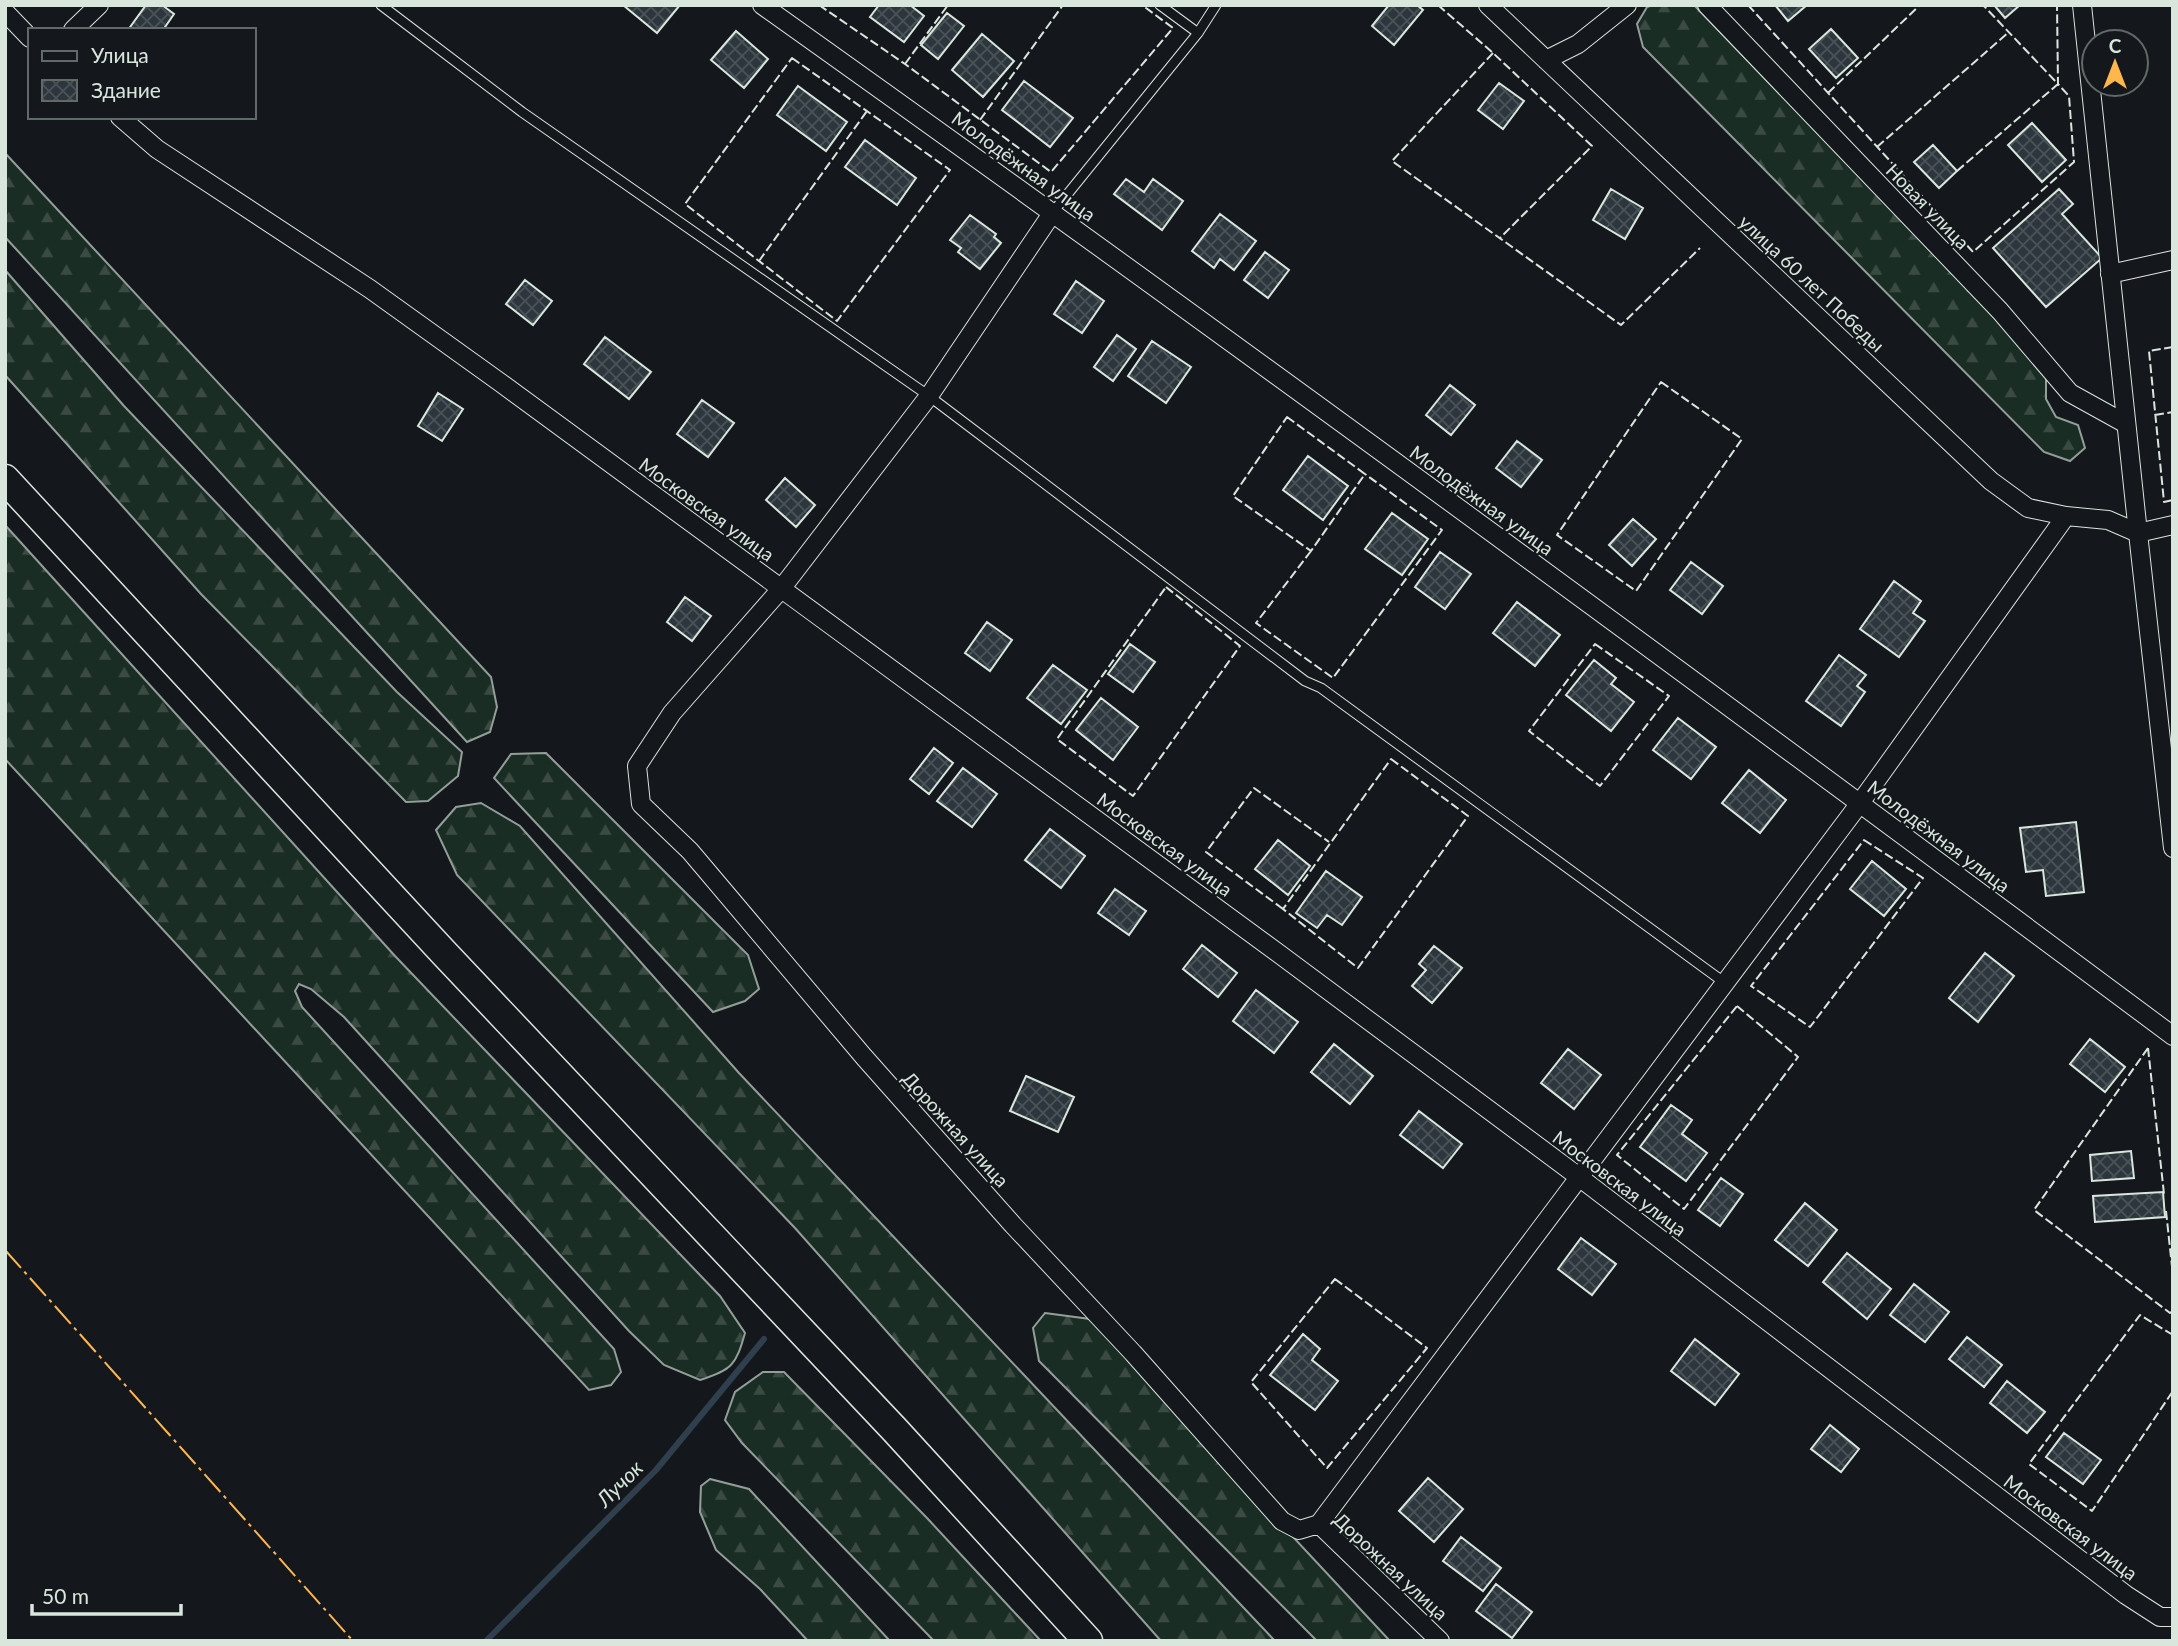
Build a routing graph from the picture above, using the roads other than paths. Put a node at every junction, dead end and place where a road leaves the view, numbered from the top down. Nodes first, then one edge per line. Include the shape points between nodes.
1 (99, 5) edge
2 (381, 5) edge
3 (762, 5) edge
4 (1160, 5) edge
5 (1216, 5) edge
6 (1488, 5) edge
7 (1627, 5) edge
8 (1707, 5) edge
9 (2082, 5) edge
10 (5, 12) edge
11 (75, 28) edge
12 (1198, 33) junction
13 (28, 36) edge
14 (1546, 60) junction
15 (122, 119) edge
16 (1053, 212) junction
17 (2173, 260) edge
18 (2110, 274) junction
19 (929, 396) junction
20 (2126, 424) junction
21 (5, 478) edge
22 (2066, 516) junction
23 (2173, 525) edge
24 (2138, 533) junction
25 (781, 590) junction
26 (1860, 803) junction
27 (2173, 849) edge
28 (1725, 983) junction
29 (2173, 1036) edge
30 (1579, 1177) junction
31 (1319, 1524) junction
32 (2173, 1617) edge
33 (1088, 1641) edge
34 (1440, 1641) edge

1 - 11 street
2 - 19 lane via 522,112
3 - 16 street, Молодёжная улица
4 - 12 lane
5 - 12 lane
6 - 14 street, улица 60 лет Победы
7 - 14 street via 1578,44
8 - 20 street, Новая улица via 2000,311 2070,393
9 - 18 street
10 - 13 street
12 - 16 lane
14 - 22 street, улица 60 лет Победы via 1991,481 2028,508
15 - 25 street, Московская улица via 158,149 381,297
16 - 19 street, Дорожная улица
16 - 26 street, Молодёжная улица
17 - 18 street
18 - 20 street
19 - 25 street, Дорожная улица
19 - 28 lane via 1305,681 1321,688
20 - 24 street
21 - 33 main road
22 - 24 street, улица 60 лет Победы via 2108,520
22 - 26 street
23 - 24 street
24 - 27 street
25 - 30 street, Московская улица
25 - 31 street, Дорожная улица via 672,713 637,766 641,804 690,851 864,1057 1282,1521 1299,1530
26 - 28 street
26 - 29 street, Молодёжная улица
28 - 30 street
30 - 31 street
30 - 32 street, Московская улица via 2126,1595 2160,1618
31 - 34 street, Дорожная улица

